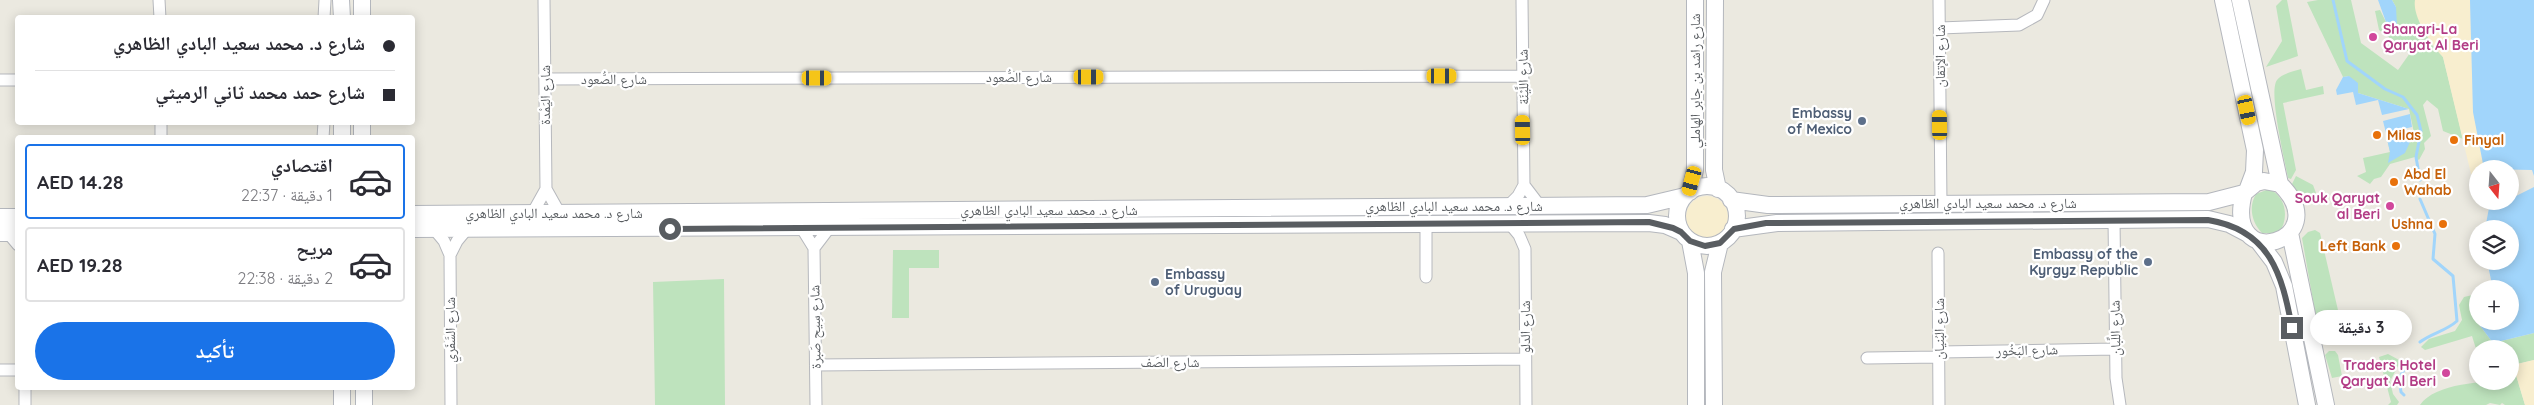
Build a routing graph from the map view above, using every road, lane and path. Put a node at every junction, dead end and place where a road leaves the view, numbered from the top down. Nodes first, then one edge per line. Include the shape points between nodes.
1 (160, 0) edge
2 (325, 0) edge
3 (341, 0) edge
4 (362, 0) edge
5 (544, 0) edge
6 (1522, 0) edge
7 (1695, 0) edge
8 (1714, 0) edge
9 (1939, 0) edge
10 (2044, 0) edge
11 (2223, 0) edge
12 (2240, 0) edge
13 (160, 15) edge
14 (324, 15) edge
15 (342, 15) edge
16 (362, 15) edge
17 (1940, 28) junction
18 (1523, 76) junction
19 (545, 79) junction
20 (0, 80) edge
21 (15, 80) edge
22 (2280, 184) junction
23 (1524, 185) junction
24 (546, 189) junction
25 (1718, 189) junction
26 (2246, 191) junction
27 (1687, 194) junction
28 (1731, 200) junction
29 (1941, 203) junction
30 (1508, 206) junction
31 (1540, 206) junction
32 (1399, 207) junction
33 (415, 210) edge
34 (532, 214) junction
35 (560, 214) junction
36 (415, 215) edge
37 (0, 217) edge
38 (15, 217) edge
39 (2114, 220) junction
40 (437, 221) junction
41 (599, 221) junction
42 (1510, 223) junction
43 (1538, 223) junction
44 (1399, 224) junction
45 (1426, 224) junction
46 (801, 227) junction
47 (830, 227) junction
48 (415, 228) edge
49 (467, 229) junction
50 (1734, 229) junction
51 (2290, 233) junction
52 (1686, 237) junction
53 (2253, 238) junction
54 (1720, 243) junction
55 (814, 248) junction
56 (1524, 249) junction
57 (1938, 253) dead end
58 (450, 255) junction
59 (1426, 277) dead end
60 (2115, 349) junction
61 (1939, 354) junction
62 (1867, 358) dead end
63 (1525, 359) junction
64 (816, 365) junction
65 (0, 370) edge
66 (15, 370) edge
67 (25, 390) edge
68 (342, 390) edge
69 (364, 390) edge
70 (25, 405) edge
71 (342, 405) edge
72 (364, 405) edge
73 (451, 405) edge
74 (816, 405) edge
75 (1526, 405) edge
76 (1696, 405) edge
77 (1714, 405) edge
78 (1939, 405) edge
79 (2120, 405) edge
80 (2307, 405) edge
81 (2326, 405) edge

1 - 13 street
2 - 14 street
3 - 15 street
4 - 16 street
5 - 19 street, شارع اليَمْدة
6 - 18 street, شارع اللَّيْنَة
7 - 27 street, شارع راشد بن جابر الهاملي via 1695,170
8 - 25 street, شارع راشد بن جابر الهاملي via 1714,170
9 - 17 street, شارع الإتقان
10 - 17 street via 2037,15 2020,25
11 - 26 street via 2255,150 2254,172
12 - 22 street
17 - 29 street, شارع الإتقان
18 - 19 street, شارع الصُّعود
18 - 23 street, شارع اللَّيْنَة
19 - 24 street, شارع اليَمْدة
20 - 21 street
22 - 26 street via 2264,181
22 - 51 street via 2292,196 2295,206 2294,226
23 - 30 street
23 - 31 street
24 - 34 street, شارع اليَمْدة
24 - 35 street, شارع اليَمْدة
25 - 27 street via 1709,187
25 - 28 street
26 - 29 street, شارع د. محمد سعيد البادي الظاهري via 2209,202
26 - 53 street via 2240,214
27 - 31 street, شارع د. محمد سعيد البادي الظاهري via 1647,205
27 - 52 street via 1677,211 1677,222
28 - 29 street, شارع د. محمد سعيد البادي الظاهري via 1768,205
28 - 50 street via 1736,214
30 - 31 street, شارع د. محمد سعيد البادي الظاهري
30 - 32 street, شارع د. محمد سعيد البادي الظاهري
32 - 41 street, شارع د. محمد سعيد البادي الظاهري
32 - 44 street
33 - 40 street
34 - 35 street, شارع د. محمد سعيد البادي الظاهري
34 - 40 street, شارع د. محمد سعيد البادي الظاهري
35 - 41 street, شارع د. محمد سعيد البادي الظاهري
36 - 40 street, شارع د. محمد سعيد البادي الظاهري
37 - 38 street
39 - 50 street, شارع د. محمد سعيد البادي الظاهري via 1777,223
39 - 53 street, شارع د. محمد سعيد البادي الظاهري via 2208,220 2229,224
39 - 60 street, شارع اللِّبان
40 - 48 street, شارع د. محمد سعيد البادي الظاهري
40 - 49 street, شارع د. محمد سعيد البادي الظاهري
40 - 58 street, شارع السَّفَري
41 - 46 street, شارع د. محمد سعيد البادي الظاهري
41 - 49 street, شارع د. محمد سعيد البادي الظاهري
42 - 43 street, شارع د. محمد سعيد البادي الظاهري
42 - 45 street, شارع د. محمد سعيد البادي الظاهري
42 - 56 street, شارع الدلو
43 - 52 street, شارع د. محمد سعيد البادي الظاهري via 1649,222 1665,225
43 - 56 street, شارع الدلو
44 - 45 street, شارع د. محمد سعيد البادي الظاهري
44 - 47 street, شارع د. محمد سعيد البادي الظاهري
45 - 59 street
46 - 47 street, شارع د. محمد سعيد البادي الظاهري
46 - 55 street
47 - 55 street
49 - 58 street
50 - 54 street
51 - 53 street via 2274,242
51 - 81 street
52 - 54 street via 1705,246
52 - 76 street via 1696,273
53 - 80 street via 2274,262 2284,286
54 - 77 street via 1714,272
55 - 64 street, شارع سِيح صَبرة
56 - 63 street, شارع الدلو
57 - 61 street, شارع البُنيان
58 - 73 street, شارع السَّفَري
60 - 61 street, شارع البَخُور
60 - 79 street, شارع اللِّبان
61 - 62 street, شارع البَخُور
61 - 78 street, شارع البُنيان
63 - 64 street, شارع الصَف
63 - 75 street, شارع الدلو
64 - 74 street, شارع سِيح صَبرة
65 - 66 street
67 - 70 street
68 - 71 street
69 - 72 street

